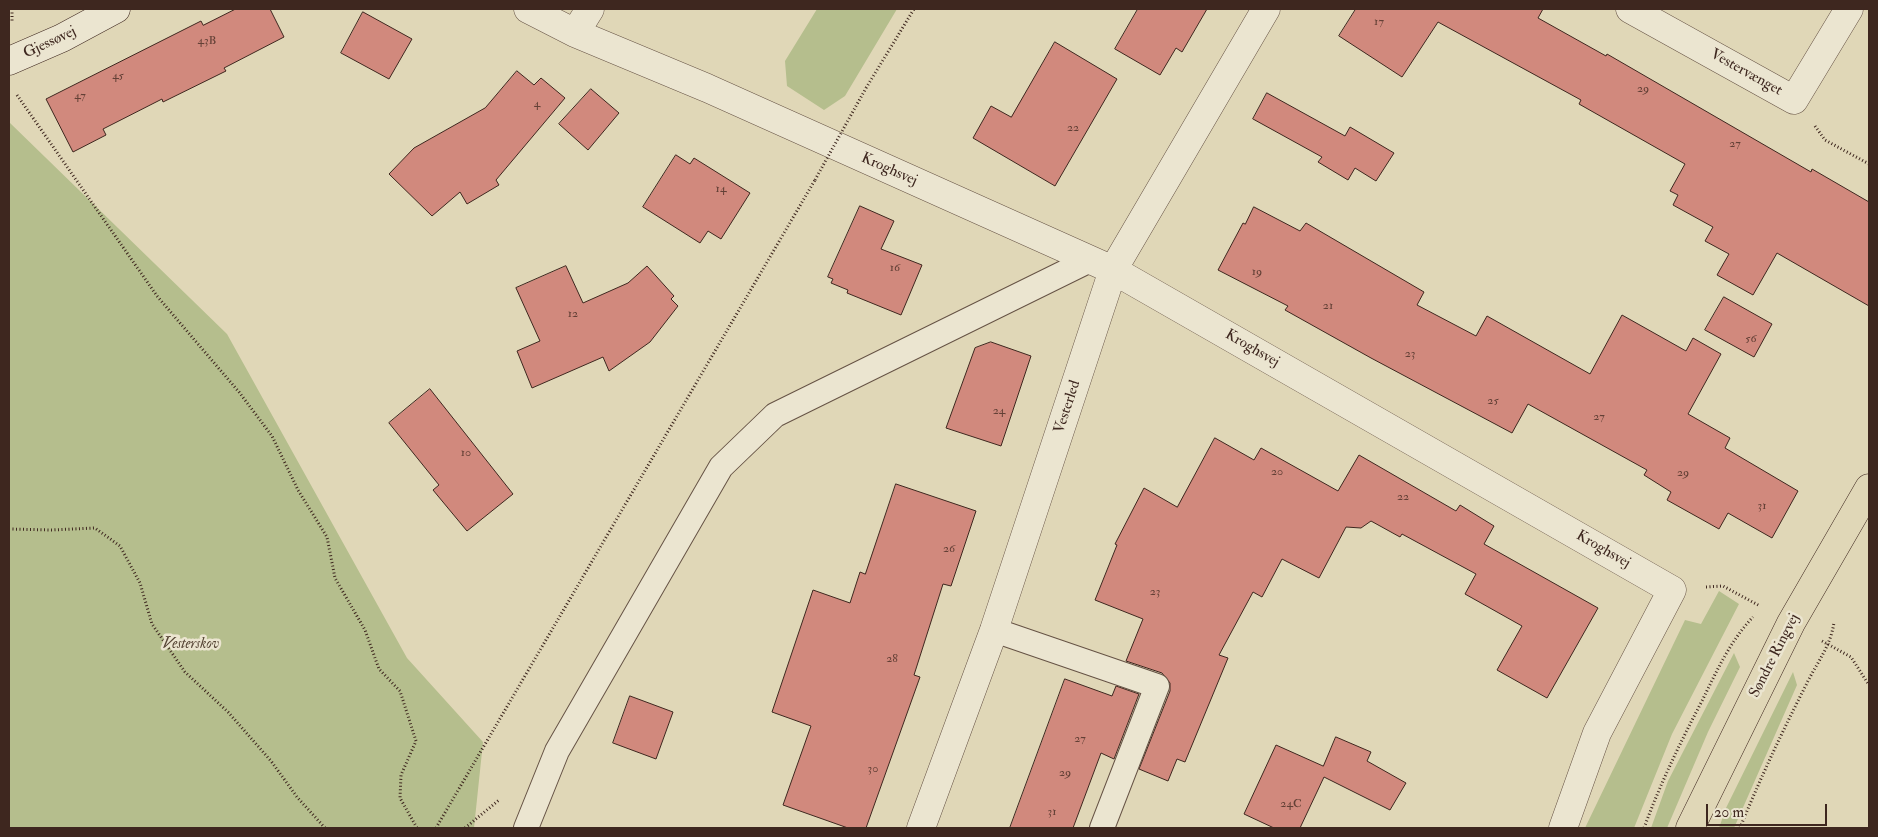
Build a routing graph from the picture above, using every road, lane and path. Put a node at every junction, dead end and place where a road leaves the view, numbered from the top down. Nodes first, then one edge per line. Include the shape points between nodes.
1 (12, 9) edge
2 (116, 9) edge
3 (528, 9) edge
4 (590, 9) edge
5 (914, 9) edge
6 (1266, 9) edge
7 (1630, 9) edge
8 (1849, 9) edge
9 (575, 33) junction
10 (11, 60) edge
11 (1794, 100) junction
12 (1869, 164) edge
13 (1088, 261) junction
14 (1113, 270) junction
15 (1869, 488) edge
16 (9, 528) edge
17 (1820, 573) junction
18 (994, 630) junction
19 (325, 828) edge
20 (417, 828) edge
21 (436, 828) edge
22 (526, 828) edge
23 (921, 828) edge
24 (1102, 828) edge
25 (1563, 828) edge
26 (1690, 828) edge
27 (1740, 828) edge

1 - 10 path
2 - 10 street, Gjessøvej
3 - 9 street, Kroghsvej
4 - 9 street
5 - 21 path, bridge
6 - 14 street, Vesterled
7 - 11 street, Vestervænget
8 - 11 street, Vestervænget
9 - 13 street, Kroghsvej via 707,88
10 - 20 path via 14,91 157,296 272,436 298,490 327,537 335,578 365,630 379,669 400,691 416,741 401,775 400,798
11 - 12 path via 1825,140
13 - 14 street, Kroghsvej
13 - 22 lane via 775,415 721,467 557,751
14 - 18 street, Vesterled
14 - 25 street, Kroghsvej via 1672,590 1598,733
15 - 17 main road, Søndre Ringvej
16 - 19 path via 95,528 120,546 140,583 152,624 185,672 228,712
17 - 26 main road, Søndre Ringvej via 1791,623
17 - 27 path via 1835,608 1829,644 1807,682
18 - 23 street, Vesterled
18 - 24 lane via 1157,686

